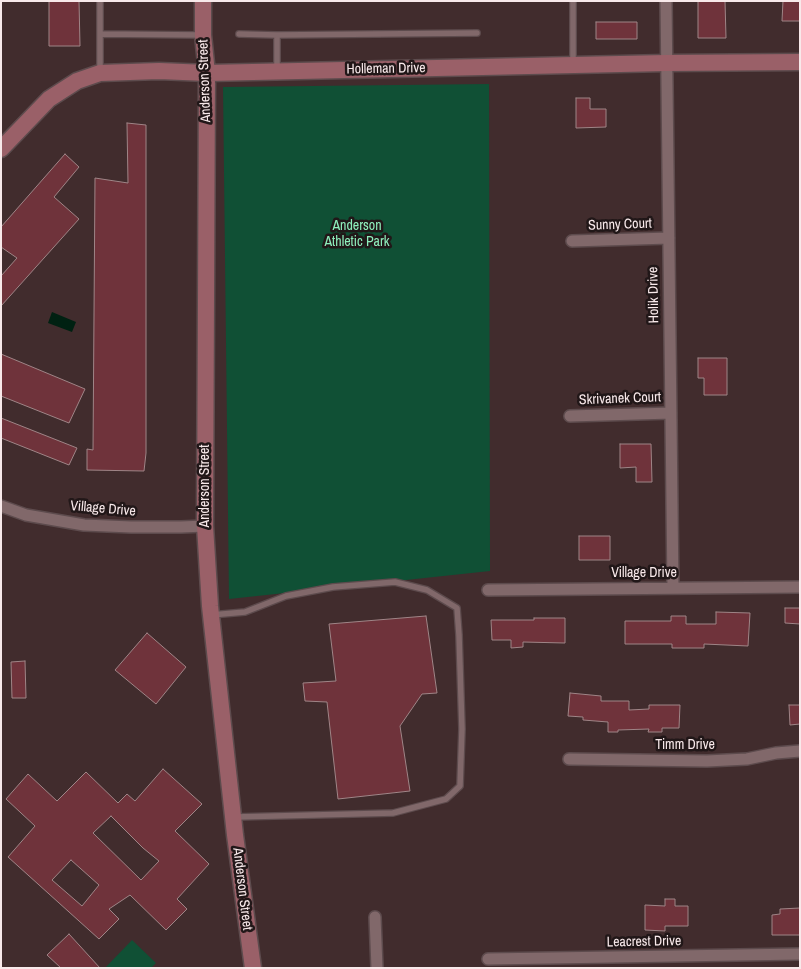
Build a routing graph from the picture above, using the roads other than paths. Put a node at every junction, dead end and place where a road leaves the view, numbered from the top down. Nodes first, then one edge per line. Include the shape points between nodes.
1 (100, 1) edge
2 (204, 1) edge
3 (573, 1) edge
4 (666, 1) edge
5 (478, 33) dead end
6 (100, 34) junction
7 (238, 34) dead end
8 (203, 35) junction
9 (277, 35) junction
10 (800, 62) edge
11 (666, 63) junction
12 (573, 65) junction
13 (278, 72) junction
14 (100, 73) junction
15 (207, 73) junction
16 (1, 149) edge
17 (669, 238) junction
18 (572, 241) dead end
19 (671, 412) junction
20 (570, 416) dead end
21 (1, 506) edge
22 (205, 526) junction
23 (800, 587) edge
24 (673, 588) junction
25 (488, 590) dead end
26 (211, 615) junction
27 (800, 751) edge
28 (569, 759) dead end
29 (233, 818) junction
30 (375, 917) dead end
31 (800, 954) edge
32 (488, 959) dead end
33 (253, 968) edge
34 (377, 968) edge

1 - 6 lane
2 - 8 street, Anderson Street
3 - 12 lane
4 - 11 street, Holik Drive
5 - 9 lane
6 - 8 lane
6 - 14 lane
7 - 9 lane
8 - 15 street, Anderson Street
9 - 13 lane
10 - 11 street, Holleman Drive
11 - 12 street, Holleman Drive
11 - 17 street, Holik Drive
12 - 13 street, Holleman Drive
13 - 15 street, Holleman Drive
14 - 15 street, Holleman Drive
14 - 16 street, Holleman Drive via 77,81 49,99
15 - 22 street, Anderson Street
17 - 18 street, Sunny Court
17 - 19 street, Holik Drive
19 - 20 street, Skrivanek Court
19 - 24 street, Holik Drive
21 - 22 street, Village Drive via 26,515 84,525
22 - 26 street, Anderson Street
23 - 24 street, Village Drive
24 - 25 street, Village Drive
26 - 29 street, Anderson Street
26 - 29 lane via 244,612 286,596 333,587 394,582 428,590 457,608 460,635 460,786 446,799 393,813
27 - 28 street, Timm Drive via 707,761
29 - 33 street, Anderson Street
30 - 34 street
31 - 32 street, Leacrest Drive

